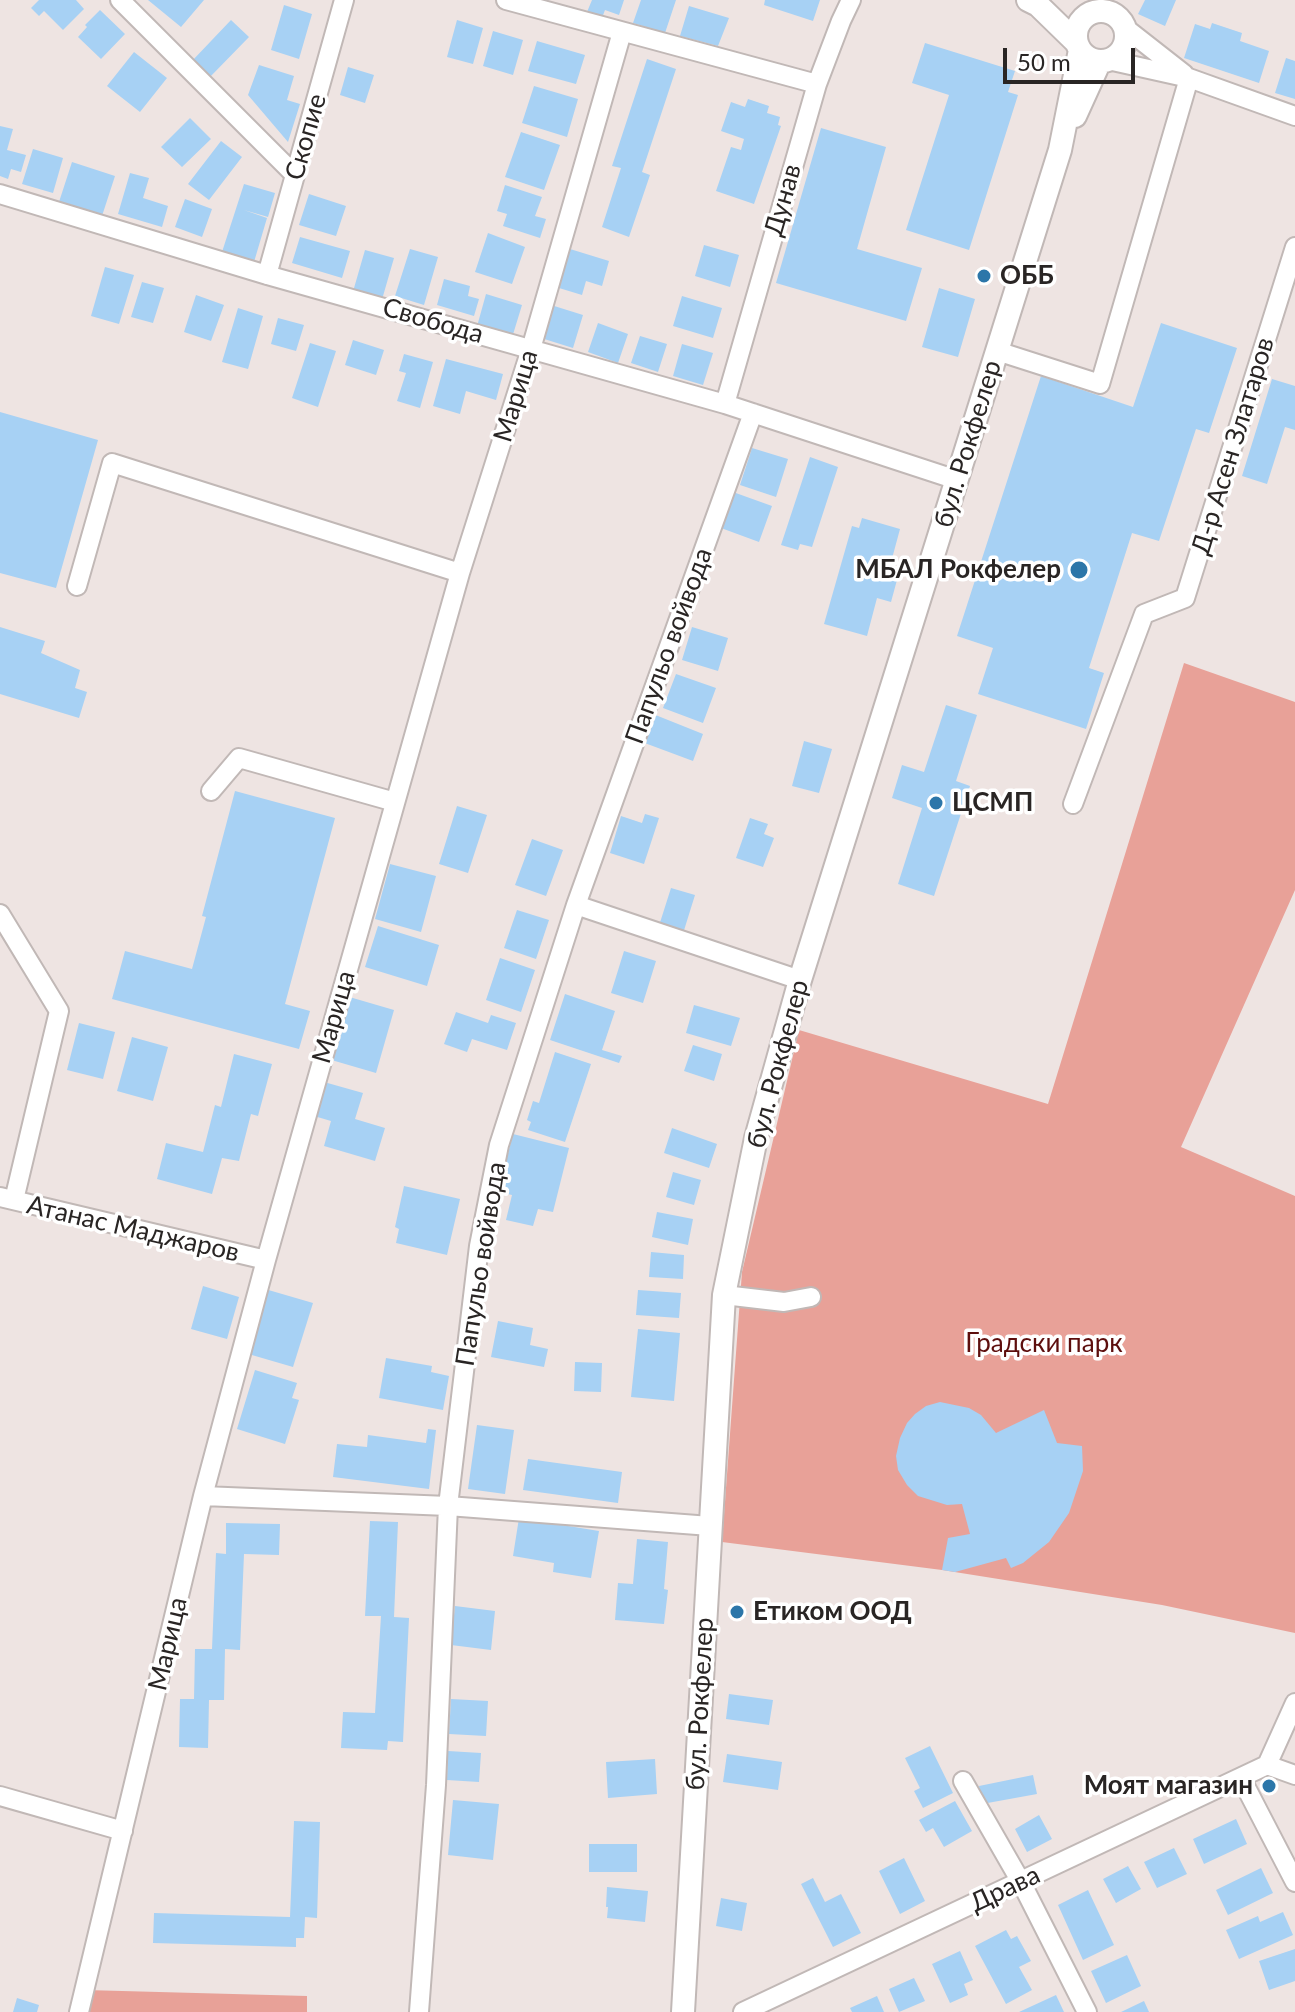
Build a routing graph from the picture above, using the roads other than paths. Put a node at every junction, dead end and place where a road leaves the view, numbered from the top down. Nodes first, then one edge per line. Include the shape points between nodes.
1 (120, 0) edge
2 (344, 0) edge
3 (506, 0) edge
4 (851, 0) edge
5 (1033, 3) edge
6 (1096, 9) edge
7 (1123, 15) edge
8 (622, 32) junction
9 (1078, 46) junction
10 (1104, 61) junction
11 (1189, 78) junction
12 (817, 84) junction
13 (1295, 116) edge
14 (1060, 150) junction
15 (295, 175) junction
16 (0, 194) edge
17 (1295, 247) edge
18 (267, 275) junction
19 (531, 349) junction
20 (997, 351) junction
21 (725, 404) junction
22 (753, 413) junction
23 (957, 480) junction
24 (460, 573) junction
25 (77, 586) dead end
26 (211, 791) dead end
27 (395, 802) junction
28 (1073, 804) dead end
29 (576, 905) junction
30 (0, 914) edge
31 (800, 980) junction
32 (7, 1198) edge
33 (266, 1260) junction
34 (724, 1295) junction
35 (811, 1297) dead end
36 (203, 1496) junction
37 (448, 1506) junction
38 (710, 1526) junction
39 (1295, 1703) edge
40 (1267, 1765) junction
41 (1295, 1775) edge
42 (1241, 1778) junction
43 (963, 1781) dead end
44 (0, 1796) edge
45 (123, 1831) junction
46 (1021, 1882) junction
47 (1295, 1882) edge
48 (79, 2012) edge
49 (419, 2012) edge
50 (683, 2012) edge
51 (743, 2012) edge
52 (1087, 2012) edge

1 - 15 street
2 - 15 street, Скопие
3 - 8 street
4 - 12 street, Дунав
5 - 6 main road
5 - 9 main road
6 - 7 main road
6 - 9 main road via 1078,26
7 - 10 main road via 1123,47
7 - 11 street
8 - 12 street
8 - 19 street, Марица
9 - 10 main road via 1088,58
9 - 14 main road, бул. Рокфелер
10 - 11 street
10 - 14 main road, бул. Рокфелер
11 - 13 street
11 - 20 street via 1100,384
12 - 21 street, Дунав
14 - 20 main road, бул. Рокфелер
15 - 18 street, Скопие
16 - 18 street, Свобода
17 - 28 street, Д-р Асен Златаров via 1185,598 1144,614
18 - 19 street, Свобода
19 - 21 street, Свобода
19 - 24 street, Марица
20 - 23 main road, бул. Рокфелер
21 - 22 street, Свобода
22 - 23 street, Свобода
22 - 29 street, Папульо войвода
23 - 31 main road, бул. Рокфелер
24 - 25 street via 112,463
24 - 27 street, Марица
26 - 27 street via 239,758
27 - 33 street, Марица
29 - 31 street
29 - 37 street, Папульо войвода via 499,1145 479,1246
30 - 32 street via 59,1011
31 - 34 main road, бул. Рокфелер via 756,1138
32 - 33 street, Атанас Маджаров
33 - 36 street, Марица
34 - 35 street via 784,1302
34 - 38 main road, бул. Рокфелер
36 - 37 street
36 - 45 street, Марица
37 - 38 street
37 - 49 street, Папульо войвода
38 - 50 main road, бул. Рокфелер
39 - 40 street
40 - 41 street
40 - 42 street, Драва
42 - 46 street, Драва
42 - 47 street
43 - 46 street
44 - 45 street
45 - 48 street, Марица
46 - 51 street, Драва
46 - 52 street

